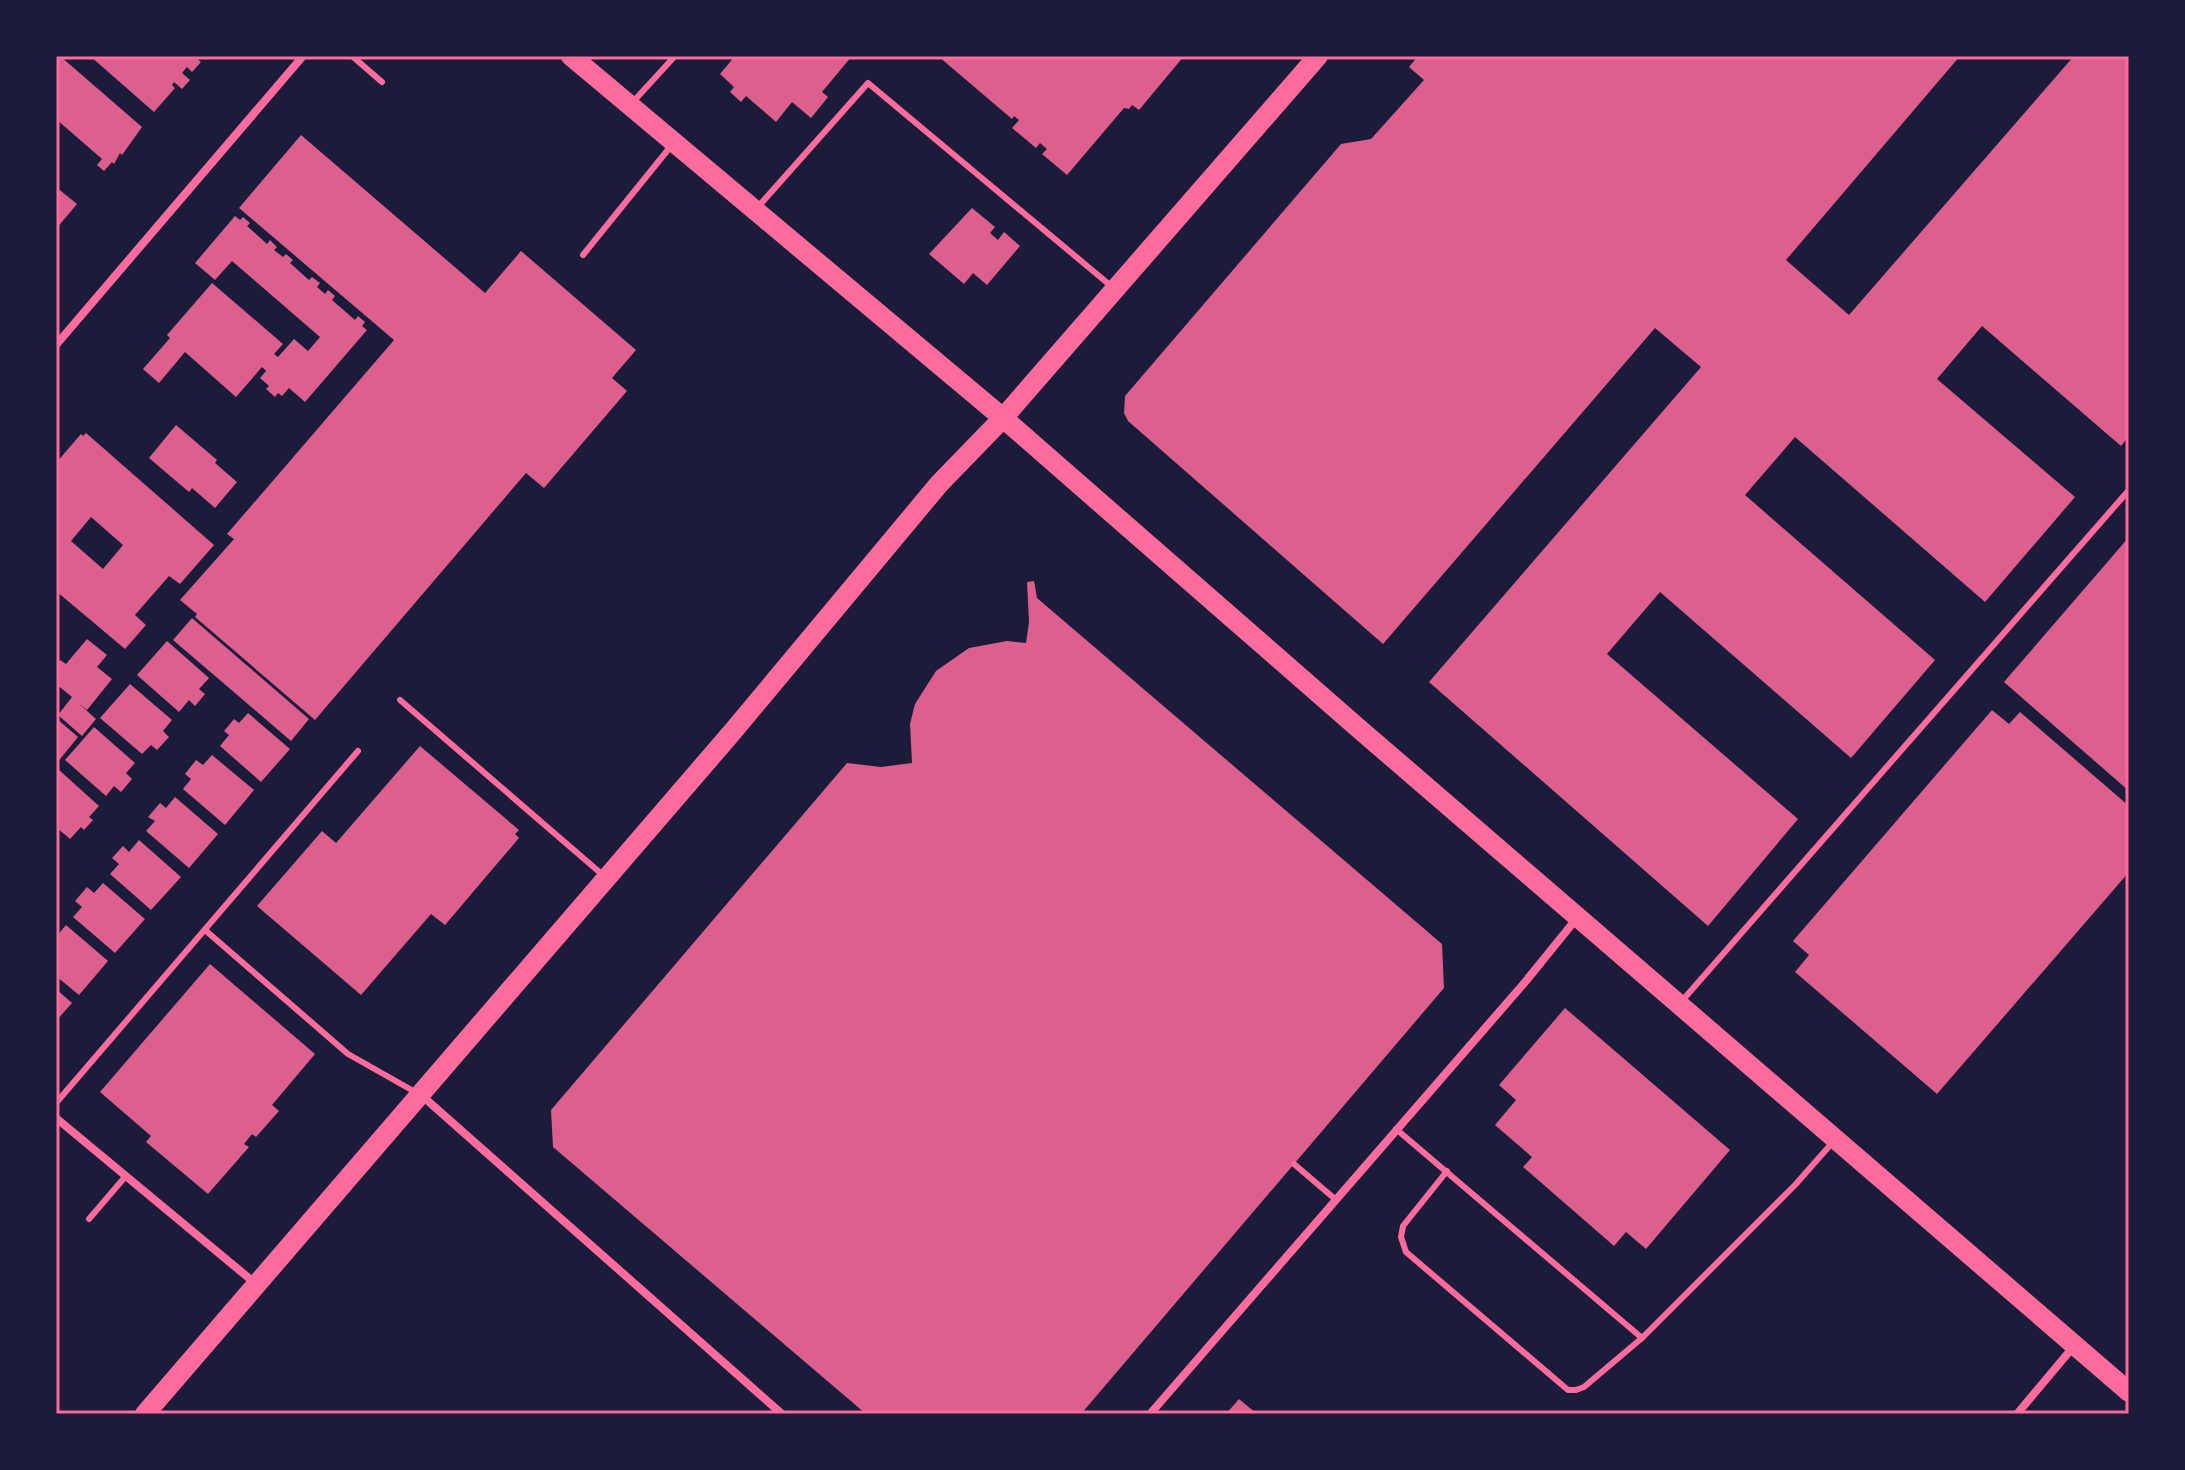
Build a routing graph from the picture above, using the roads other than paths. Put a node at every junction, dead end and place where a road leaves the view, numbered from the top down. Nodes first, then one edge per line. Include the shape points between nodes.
1 (303, 56) edge
2 (352, 56) edge
3 (571, 56) edge
4 (675, 56) edge
5 (1318, 56) edge
6 (382, 82) dead end
7 (630, 105) junction
8 (674, 142) junction
9 (754, 210) junction
10 (583, 255) dead end
11 (1114, 289) junction
12 (56, 345) edge
13 (1003, 418) junction
14 (2129, 490) edge
15 (400, 700) dead end
16 (358, 751) dead end
17 (607, 878) junction
18 (1577, 917) junction
19 (205, 930) junction
20 (1679, 1005) junction
21 (420, 1094) junction
22 (56, 1103) edge
23 (56, 1118) edge
24 (1396, 1129) junction
25 (1836, 1140) junction
26 (1294, 1164) dead end
27 (1447, 1171) junction
28 (125, 1177) junction
29 (1335, 1199) junction
30 (89, 1219) dead end
31 (256, 1285) junction
32 (1642, 1338) junction
33 (2074, 1346) junction
34 (2129, 1392) edge
35 (145, 1414) edge
36 (782, 1414) edge
37 (1150, 1414) edge
38 (2017, 1414) edge

1 - 12 street
2 - 6 lane
3 - 7 main road
4 - 7 lane
5 - 11 main road
7 - 8 main road
8 - 9 main road
8 - 10 lane
9 - 11 lane via 868,83
9 - 13 main road
11 - 13 main road
13 - 17 main road via 939,484
13 - 18 main road
14 - 20 lane
15 - 17 lane
16 - 19 lane
17 - 21 main road
18 - 20 main road
18 - 24 street
19 - 21 lane via 348,1054
19 - 22 lane
20 - 25 main road
21 - 31 main road
21 - 36 street
23 - 28 street
24 - 27 lane
24 - 29 street
25 - 32 lane
25 - 33 main road
26 - 29 lane
27 - 32 lane
27 - 32 lane via 1403,1226 1406,1252 1568,1390 1584,1387
28 - 30 lane
28 - 31 street
29 - 37 street
31 - 35 main road
33 - 34 main road
33 - 38 street

